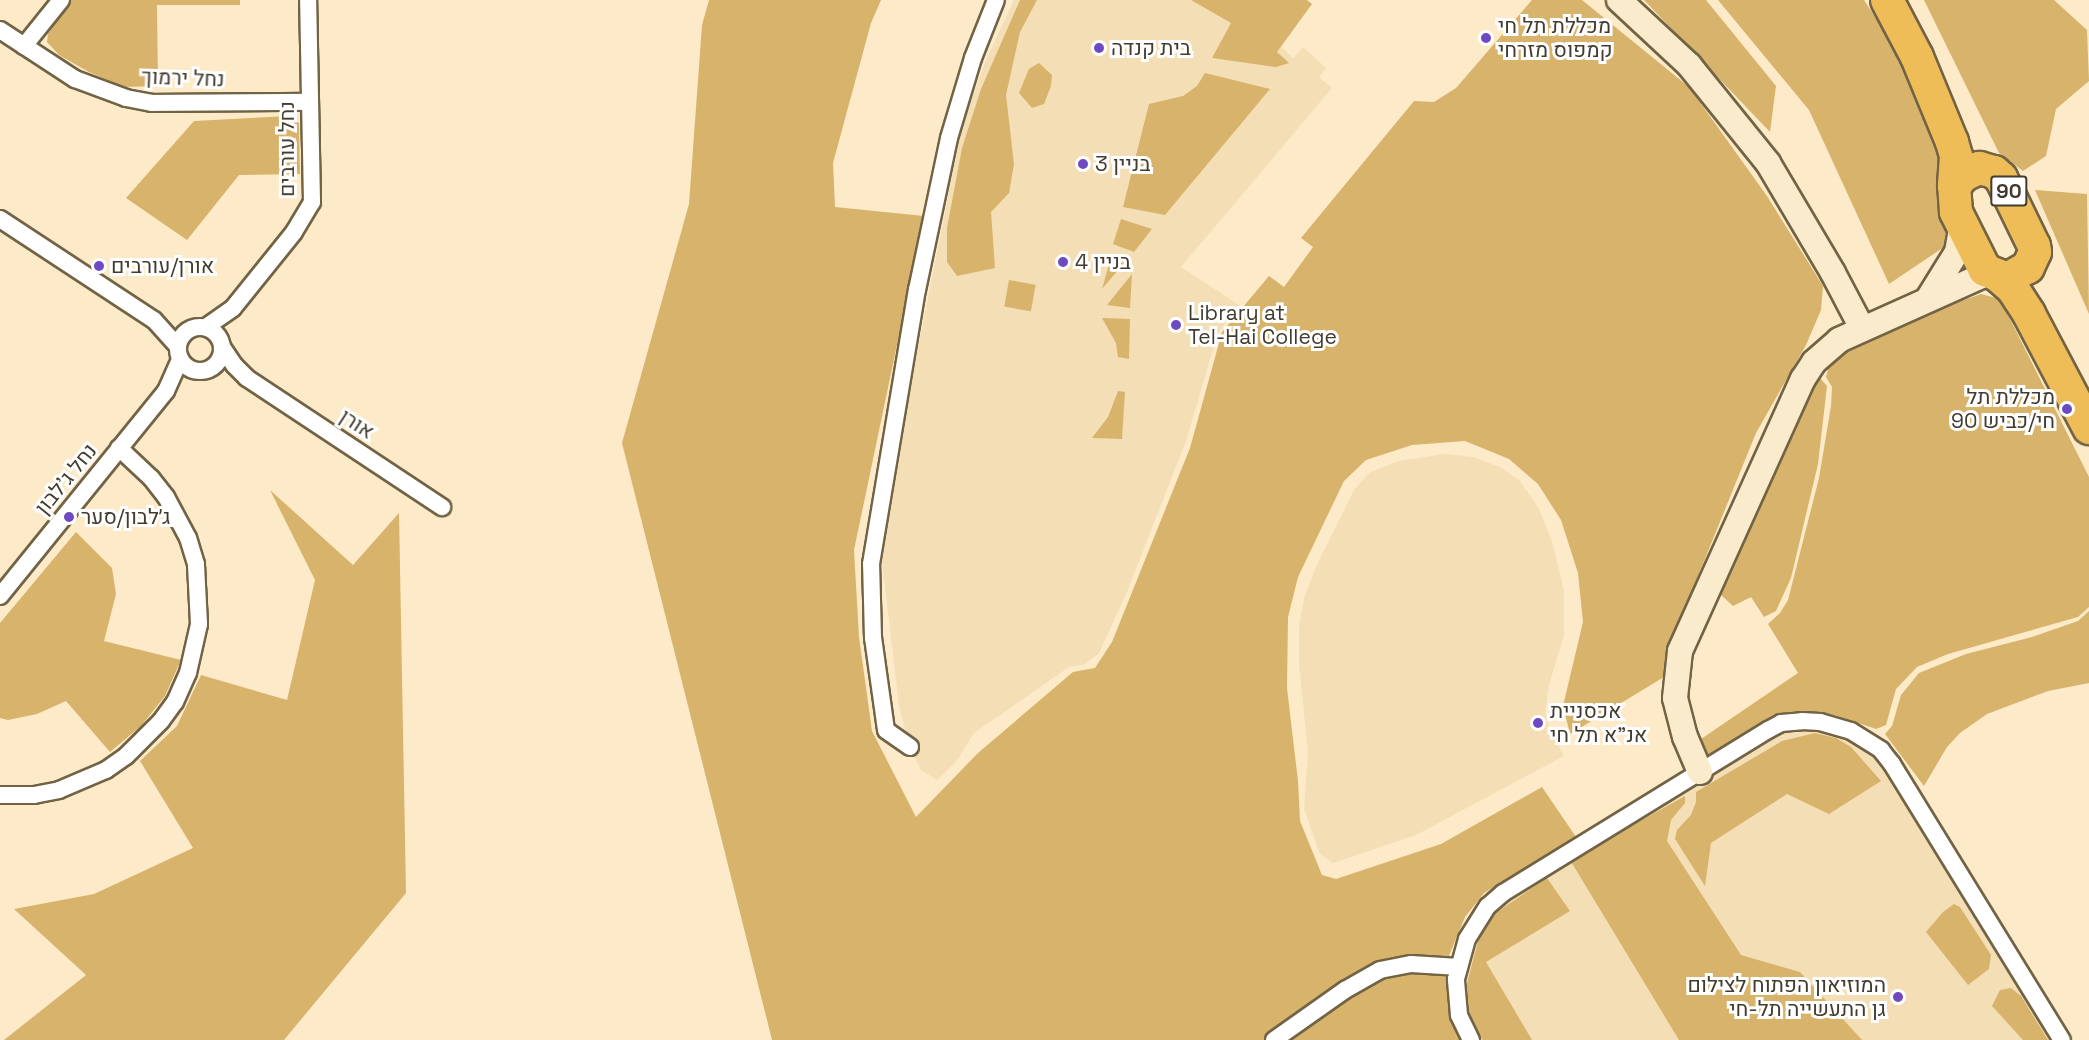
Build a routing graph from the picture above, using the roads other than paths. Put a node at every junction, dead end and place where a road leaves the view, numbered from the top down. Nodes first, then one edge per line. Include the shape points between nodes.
1 (61, 0) edge
2 (308, 0) edge
3 (996, 0) edge
4 (1619, 0) edge
5 (1887, 0) edge
6 (1897, 0) edge
7 (0, 30) edge
8 (24, 46) junction
9 (309, 102) junction
10 (1994, 172) junction
11 (1954, 186) junction
12 (0, 219) edge
13 (1962, 224) junction
14 (2032, 260) junction
15 (1993, 274) junction
16 (1929, 297) junction
17 (233, 308) junction
18 (144, 313) junction
19 (200, 327) junction
20 (1862, 328) junction
21 (222, 344) junction
22 (179, 353) junction
23 (202, 371) junction
24 (247, 378) junction
25 (166, 391) junction
26 (2089, 400) edge
27 (2089, 428) edge
28 (119, 448) junction
29 (442, 507) dead end
30 (0, 596) edge
31 (910, 747) dead end
32 (1700, 772) junction
33 (0, 795) edge
34 (1459, 967) junction
35 (1275, 1040) edge
36 (1471, 1040) edge
37 (2062, 1040) edge

1 - 8 street
2 - 9 street, נחל עורבים
3 - 31 street via 973,58 949,138 915,302 871,564 873,638 886,730
4 - 20 street via 1689,66 1767,163
5 - 11 highway via 1917,57 1952,142 1956,156
6 - 10 highway, 90 via 1929,45 1970,140
7 - 8 street, נחל ירמוך
8 - 9 street, נחל ירמוך via 75,79 126,98 152,103
9 - 17 street, נחל עורבים via 312,201 297,228
10 - 11 highway, 90 via 1971,170
10 - 14 highway, 90 via 2007,187 2031,238 2035,252
11 - 13 highway via 1954,202
12 - 18 street
13 - 15 highway via 1981,265
13 - 16 street via 1957,252
14 - 15 highway via 2018,275 2005,278
14 - 26 highway, 90 via 2036,293 2049,327
15 - 16 street
15 - 27 highway via 2013,289 2029,314
16 - 20 street
17 - 19 street, נחל עורבים
17 - 21 street, נחל עורבים via 223,327
18 - 19 street via 162,321
18 - 22 street via 163,328
19 - 21 street via 218,335
19 - 22 street via 181,337
20 - 32 street via 1826,350 1803,379 1680,651 1675,698 1682,729
21 - 23 street via 217,364
21 - 24 street, אורן
22 - 23 street via 191,369
22 - 25 street, נחל ג'לבון
23 - 24 street, אורן
23 - 25 street, נחל ג'לבון via 186,375
24 - 29 street, אורן
25 - 28 street, נחל ג'לבון
28 - 30 street, נחל ג'לבון
28 - 33 street via 166,497 194,555 200,596 199,624 188,674 161,721 106,770 59,790
32 - 34 street via 1503,893 1474,924
32 - 37 street via 1781,723 1820,722 1866,738 1881,750 1902,779
34 - 35 street via 1410,964 1380,970
34 - 36 street via 1459,1015

